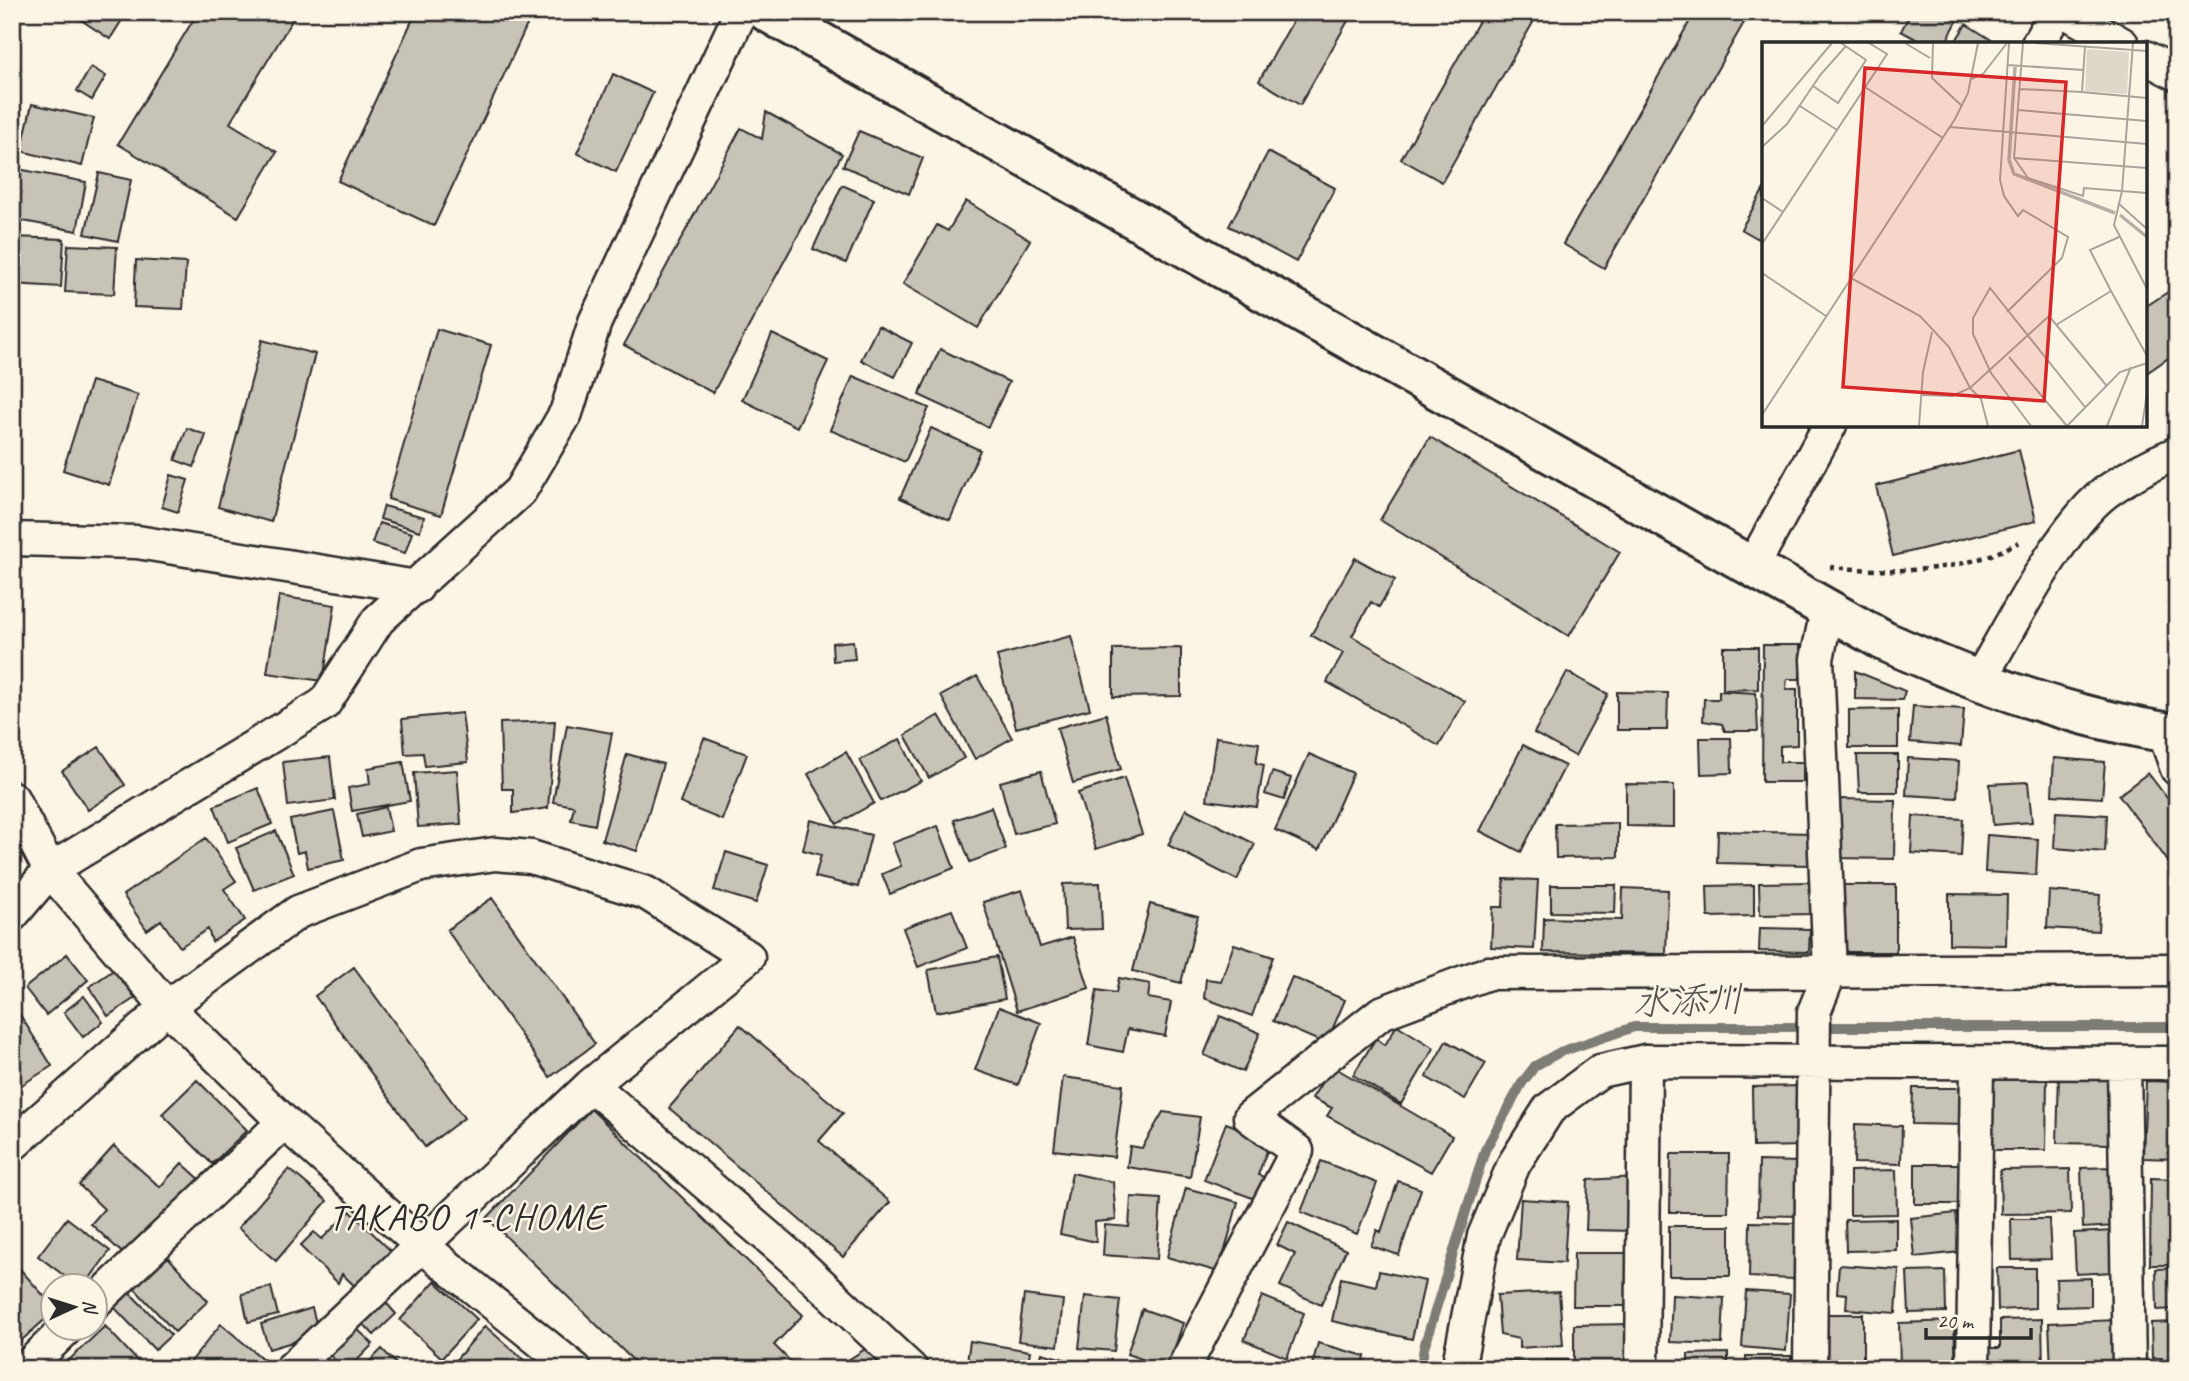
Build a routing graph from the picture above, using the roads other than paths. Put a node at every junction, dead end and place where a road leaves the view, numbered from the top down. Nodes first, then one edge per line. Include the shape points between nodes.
1 (741, 12) edge
2 (767, 12) edge
3 (2056, 12) edge
4 (2066, 12) edge
5 (2039, 42) edge
6 (2118, 42) edge
7 (2147, 58) edge
8 (2177, 74) edge
9 (1829, 427) edge
10 (2177, 453) edge
11 (12, 539) edge
12 (1752, 567) junction
13 (417, 587) junction
14 (1826, 610) junction
15 (1978, 682) junction
16 (2170, 733) edge
17 (2177, 769) edge
18 (12, 798) edge
19 (50, 870) junction
20 (12, 915) edge
21 (2177, 970) edge
22 (1830, 972) junction
23 (167, 1007) junction
24 (1814, 1038) junction
25 (1645, 1061) junction
26 (1977, 1063) junction
27 (2124, 1063) junction
28 (2177, 1063) edge
29 (591, 1085) junction
30 (284, 1122) junction
31 (12, 1145) edge
32 (421, 1245) junction
33 (108, 1290) edge
34 (53, 1342) edge
35 (25, 1369) edge
36 (291, 1369) edge
37 (575, 1369) edge
38 (911, 1369) edge
39 (1183, 1369) edge
40 (1458, 1369) edge
41 (1642, 1369) edge
42 (1810, 1369) edge
43 (1972, 1369) edge
44 (2129, 1369) edge

1 - 13 street via 595,322 566,413 520,491
2 - 12 street
3 - 5 street
4 - 6 street
7 - 8 street
9 - 12 street
10 - 15 street via 2105,493 2065,536
11 - 13 street via 137,542
12 - 14 street
13 - 19 street via 378,620 324,704
14 - 15 street
14 - 22 street via 1817,659
15 - 16 street via 2072,713
16 - 17 street
18 - 19 street
19 - 20 street
19 - 23 street
21 - 22 street
22 - 24 street
22 - 39 street via 1488,973 1381,1013 1250,1117 1297,1151
23 - 29 street via 298,912 421,865 495,853 531,858 646,893 748,957
23 - 30 street
23 - 31 street
24 - 25 street
24 - 26 street
24 - 42 street
25 - 40 street via 1600,1071 1549,1109 1514,1164 1485,1236
25 - 41 street
26 - 27 street
26 - 43 street
27 - 28 street
27 - 44 street
29 - 32 street
29 - 38 street via 796,1261
30 - 32 street
30 - 33 street
32 - 36 street
32 - 37 street
34 - 35 street

